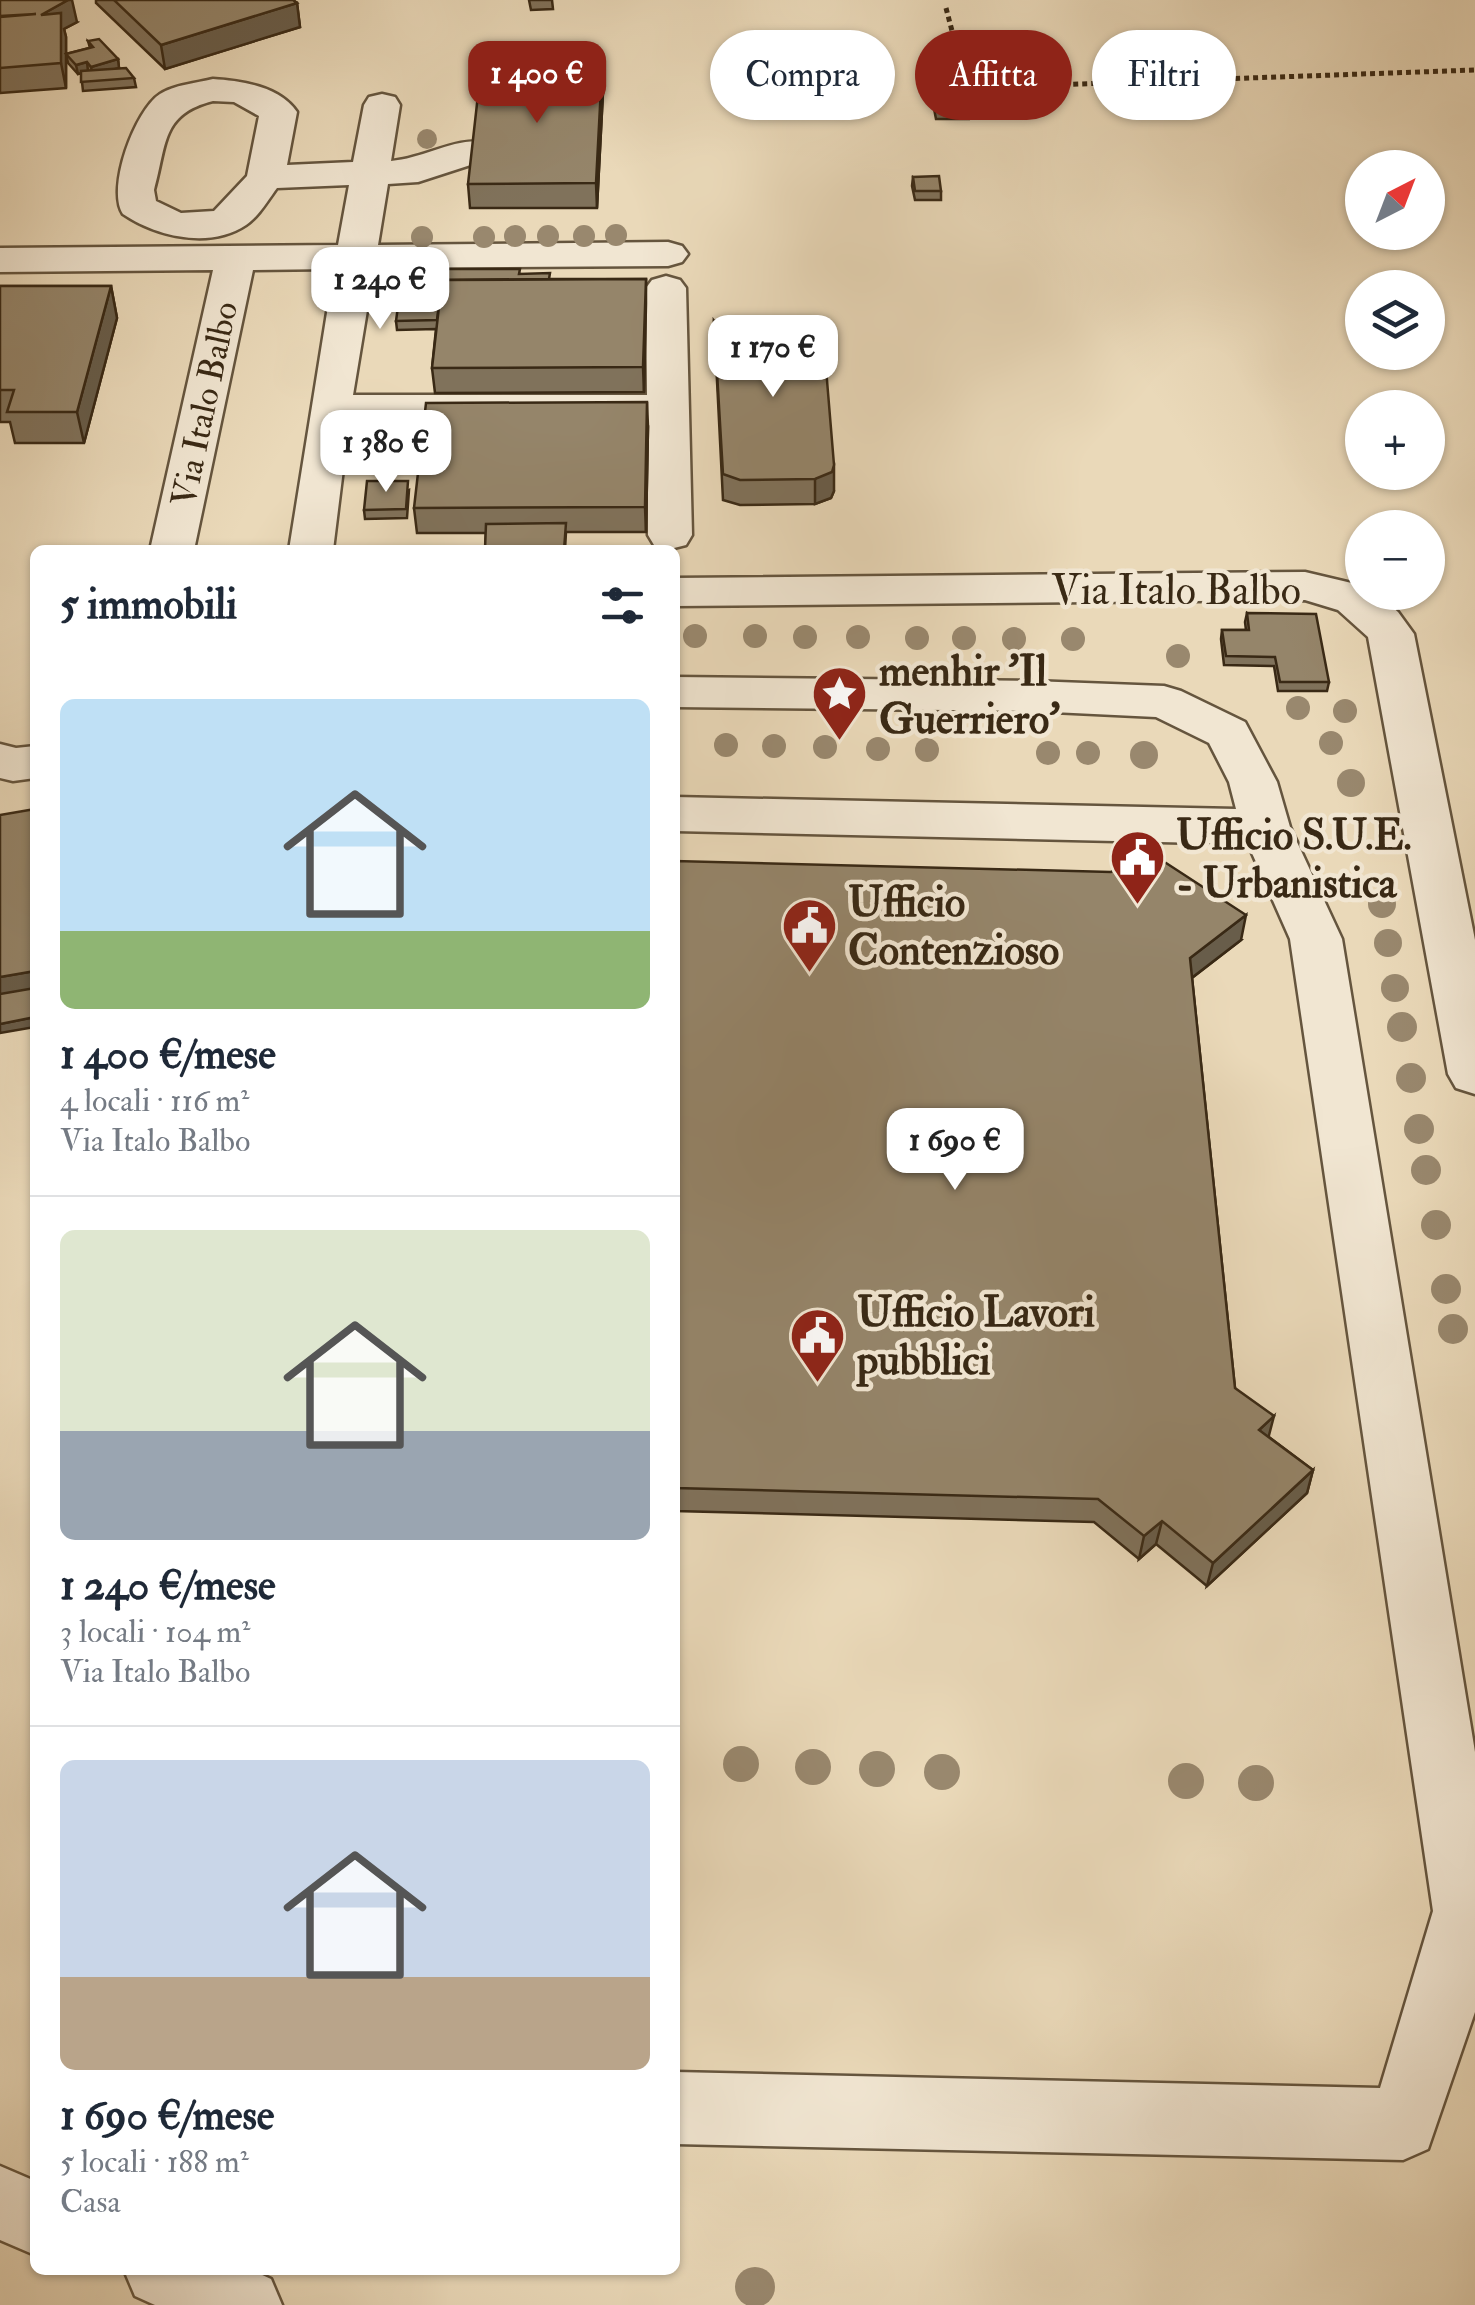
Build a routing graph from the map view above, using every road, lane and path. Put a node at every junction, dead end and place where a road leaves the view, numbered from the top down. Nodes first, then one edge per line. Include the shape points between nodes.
1 (946, 8) dead end
2 (1475, 70) edge
3 (382, 105) dead end
4 (476, 151) edge
5 (372, 172) junction
6 (266, 177) dead end
7 (357, 258) junction
8 (235, 259) junction
9 (0, 260) edge
10 (330, 408) junction
11 (668, 408) junction
12 (670, 535) dead end
13 (173, 545) edge
14 (312, 545) edge
15 (680, 592) edge
16 (680, 692) edge
17 (680, 814) edge
18 (1265, 827) junction
19 (1475, 1074) edge
20 (1471, 1911) edge
21 (1454, 2038) edge
22 (680, 2108) edge
23 (0, 2203) edge
24 (30, 2216) edge
25 (173, 2275) edge
26 (245, 2305) edge

1 - 2 path via 967,88
3 - 5 street
4 - 5 street via 418,171
5 - 6 street
5 - 7 street
7 - 8 street, Via Italo Balbo
7 - 10 street
7 - 11 street, Via Italo Balbo via 667,271
8 - 9 street, Via Italo Balbo
8 - 13 street, Via Italo Balbo
10 - 11 street
10 - 14 street
11 - 12 street
15 - 19 street, Via Italo Balbo via 1305,586 1348,594 1392,634
16 - 18 street via 1164,702 1228,732 1253,782
17 - 18 street
18 - 20 street via 1316,940
20 - 21 street
21 - 22 street via 1403,2124
23 - 24 street
25 - 26 street

